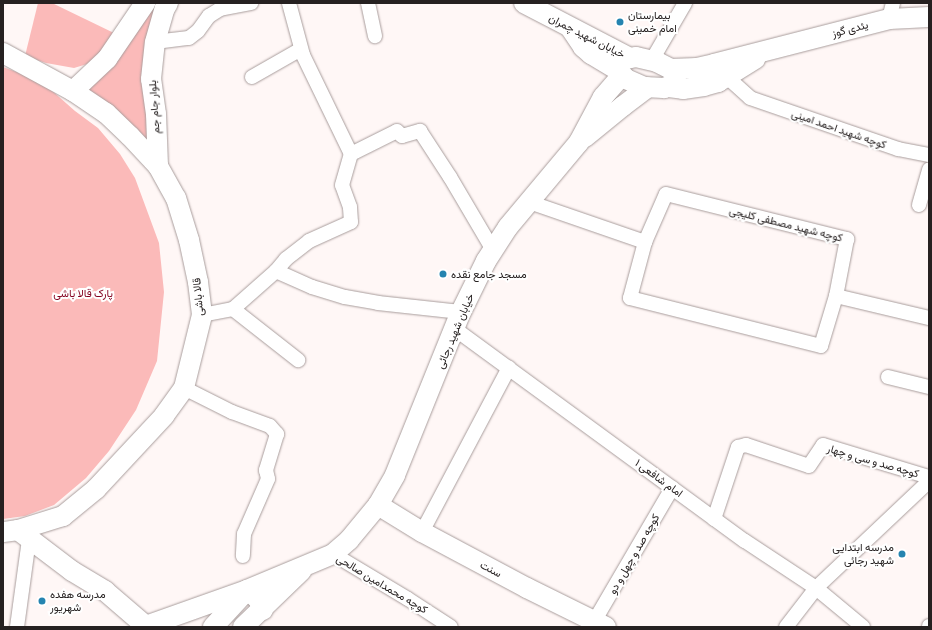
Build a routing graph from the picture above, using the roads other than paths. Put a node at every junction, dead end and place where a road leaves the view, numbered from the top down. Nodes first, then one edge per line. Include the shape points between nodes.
1 (145, 3) edge
2 (168, 3) edge
3 (251, 3) edge
4 (289, 3) edge
5 (368, 3) edge
6 (524, 3) edge
7 (685, 3) edge
8 (891, 11) edge
9 (929, 17) edge
10 (375, 36) dead end
11 (155, 42) junction
12 (301, 48) junction
13 (772, 48) junction
14 (3, 53) edge
15 (652, 60) junction
16 (623, 68) junction
17 (252, 77) dead end
18 (727, 77) junction
19 (670, 78) junction
20 (648, 87) junction
21 (73, 91) junction
22 (579, 142) junction
23 (351, 154) junction
24 (929, 154) edge
25 (158, 166) junction
26 (929, 169) edge
27 (529, 202) junction
28 (919, 205) dead end
29 (645, 242) junction
30 (493, 250) junction
31 (276, 271) junction
32 (836, 296) junction
33 (234, 309) junction
34 (202, 316) junction
35 (929, 318) edge
36 (458, 321) junction
37 (298, 360) dead end
38 (509, 368) junction
39 (888, 376) dead end
40 (929, 387) edge
41 (184, 388) junction
42 (929, 477) edge
43 (929, 481) edge
44 (672, 488) junction
45 (378, 506) junction
46 (714, 519) junction
47 (422, 532) junction
48 (17, 534) edge
49 (333, 554) junction
50 (243, 556) dead end
51 (308, 564) junction
52 (816, 588) junction
53 (247, 590) junction
54 (263, 610) junction
55 (600, 624) edge
56 (17, 627) edge
57 (146, 627) edge
58 (213, 627) edge
59 (243, 627) edge
60 (451, 627) edge
61 (786, 627) edge
62 (863, 627) edge

1 - 21 main road via 106,59
2 - 11 main road, بلوار جام جم via 164,8
3 - 11 street via 220,9 209,16 189,38
4 - 12 street
5 - 10 street
6 - 16 main road, خیابان شهید چمران via 570,28 591,54
7 - 15 street
8 - 9 main road, یئدی گوز
8 - 13 main road, یئدی گوز
11 - 25 main road, بلوار جام جم via 151,79 156,114
12 - 17 street
12 - 23 street
13 - 18 main road
13 - 19 main road, یئدی گوز
14 - 21 main road, قالا باشی
15 - 16 main road via 636,57
15 - 19 main road
16 - 20 main road via 639,85
16 - 22 main road, خیابان شهید رجائی via 603,97
18 - 19 main road via 704,86 683,89
18 - 24 street, کوچه شهید احمد امینی via 750,98 898,149
19 - 20 main road
20 - 22 main road
21 - 25 main road, قالا باشی via 106,113
22 - 27 main road, خیابان شهید رجائی
23 - 30 street via 397,131 402,136 420,131
23 - 31 street via 342,185 352,222 309,242 286,259
25 - 34 main road, قالا باشی via 176,198 189,240
26 - 28 street
27 - 29 street
27 - 30 main road, خیابان شهید رجائی
29 - 32 street, کوچه شهید مصطفی کلیجی via 666,194 847,240
29 - 32 street, کوچه شهید مصطفی کلیجی via 630,298 821,346
30 - 36 main road, خیابان شهید رجائی
31 - 33 street
31 - 36 street via 312,287 345,297
32 - 35 street
33 - 34 street
33 - 37 street
34 - 41 main road, قالا باشی
36 - 38 street, امام شافعی ۱
36 - 45 main road, خیابان شهید رجائی via 395,475
38 - 44 street, امام شافعی ۱
38 - 47 street
39 - 40 street
41 - 48 main road, قالا باشی via 164,416 96,489 63,516
41 - 50 street via 232,412 270,426 277,434 266,470 268,480 244,534
42 - 46 street, کوچه صد و سی و چهار via 823,445 809,466 746,445 738,447
43 - 52 street
44 - 46 street, امام شافعی ۱
44 - 55 street, کوچه صد و چهل و دو
45 - 47 main road, سنت
45 - 49 main road, خیابان شهید رجائی via 349,540
46 - 52 street, امام شافعی ۱
47 - 55 main road, سنت
48 - 56 street
48 - 57 main road via 105,591
49 - 51 main road, خیابان شهید رجائی
49 - 60 street, کوچه محمدامین صالحی
51 - 53 main road, خیابان شهید رجائی
51 - 54 main road, خیابان شهید رجائی
52 - 61 street
52 - 62 street, امام شافعی ۱
53 - 54 main road via 258,599
53 - 57 main road
53 - 58 main road, خیابان شهید رجائی
54 - 59 main road, خیابان شهید رجائی

